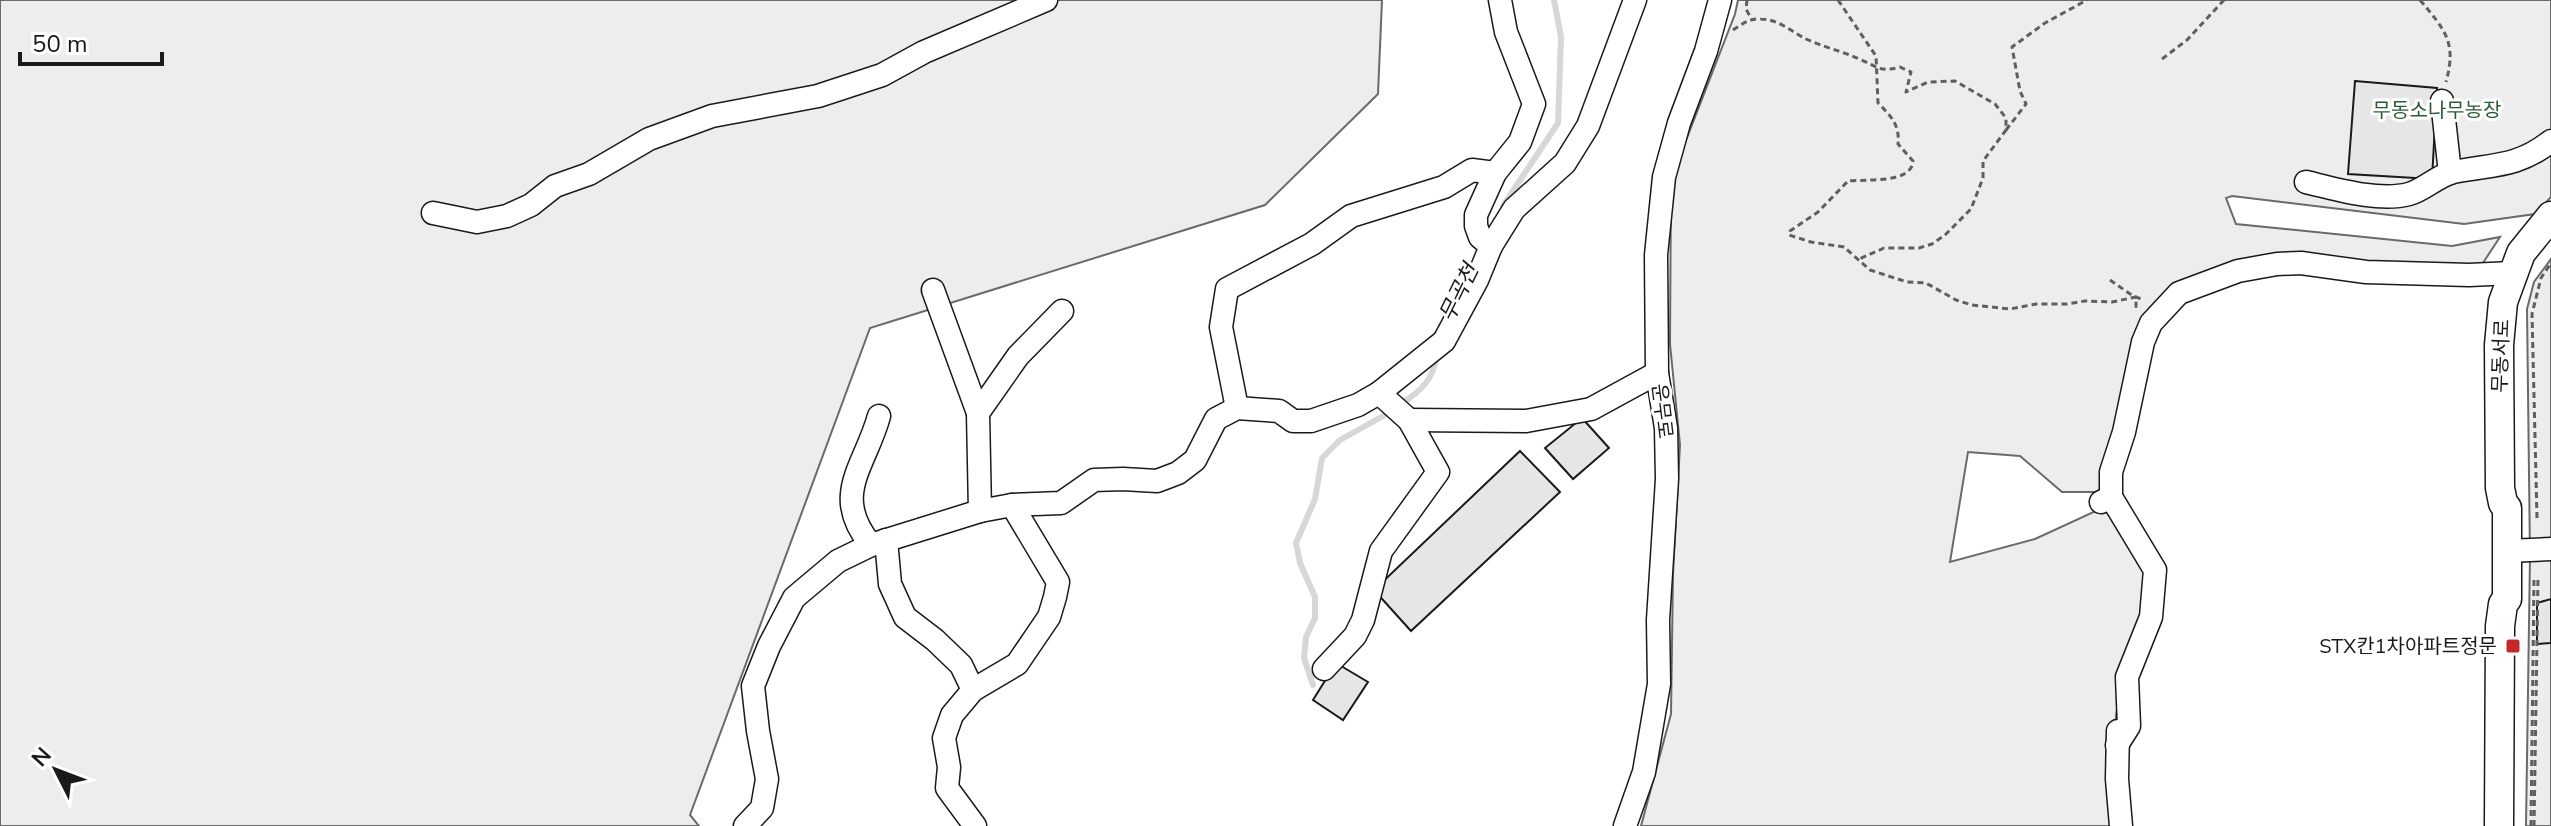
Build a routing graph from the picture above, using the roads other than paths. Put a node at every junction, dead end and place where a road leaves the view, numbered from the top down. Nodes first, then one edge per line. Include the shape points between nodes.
1 (1046, 0) edge
2 (1500, 0) edge
3 (1635, 0) edge
4 (1720, 0) edge
5 (2442, 101) road end
6 (2551, 141) edge
7 (1495, 173) junction
8 (2450, 173) junction
9 (2306, 182) dead end
10 (433, 213) dead end
11 (2551, 216) edge
12 (1486, 241) junction
13 (2551, 247) edge
14 (2512, 273) junction
15 (933, 290) dead end
16 (1062, 311) dead end
17 (1657, 373) junction
18 (1379, 393) junction
19 (1237, 408) junction
20 (978, 413) junction
21 (879, 416) dead end
22 (1409, 420) junction
23 (1012, 505) junction
24 (2507, 508) junction
25 (980, 511) junction
26 (879, 542) junction
27 (2551, 549) edge
28 (2507, 551) junction
29 (2507, 599) junction
30 (1324, 669) dead end
31 (973, 690) junction
32 (2118, 712) dead end
33 (2117, 745) junction
34 (745, 826) edge
35 (975, 826) edge
36 (1625, 826) edge
37 (2121, 826) edge
38 (2499, 826) edge
39 (2518, 826) edge

1 - 10 street via 882,75 818,96 712,116 649,139 507,216 477,222
2 - 7 street via 1506,32 1534,104 1520,142
3 - 12 street via 1588,126 1565,163
4 - 17 street, 운무로 via 1664,177 1656,255
5 - 8 street
6 - 8 street via 2536,153 2495,167
7 - 12 street via 1476,215
7 - 19 street via 1472,170 1444,187 1351,216 1312,244 1227,289 1221,327
8 - 9 street via 2409,194 2372,196
11 - 14 main road, 무동서로
12 - 18 street via 1477,280 1444,341
13 - 24 main road, 무동서로 via 2526,280 2519,308 2515,489
14 - 24 main road, 무동서로 via 2499,345 2500,488
14 - 33 street via 2366,272 2277,264 2238,271 2179,293 2151,323 2106,500 2155,570 2151,617 2127,677 2129,726
15 - 20 street
16 - 20 street via 1018,356
17 - 22 street via 1591,409 1565,414 1526,421
17 - 36 street, 운무로 via 1667,466 1659,684 1644,772
18 - 19 street via 1311,421 1293,421 1279,411
18 - 22 street
19 - 23 street via 1216,419 1195,460 1178,473 1157,481 1094,480 1061,503
20 - 25 street
21 - 26 street via 850,502 857,527
22 - 30 street via 1438,472 1381,551 1355,636
23 - 25 street
23 - 31 street via 1058,582 1055,597 1049,617 1017,664
24 - 28 main road, 무동서로
25 - 26 street
26 - 31 street via 905,617 961,665
26 - 34 street via 838,561 794,598 769,646 753,686 767,779 762,808
27 - 28 street
28 - 29 main road, 무동서로
29 - 38 main road, 무동서로 via 2500,626
29 - 39 main road, 무동서로 via 2517,624
31 - 35 street via 952,715 944,738 947,788
32 - 33 street
33 - 37 street

